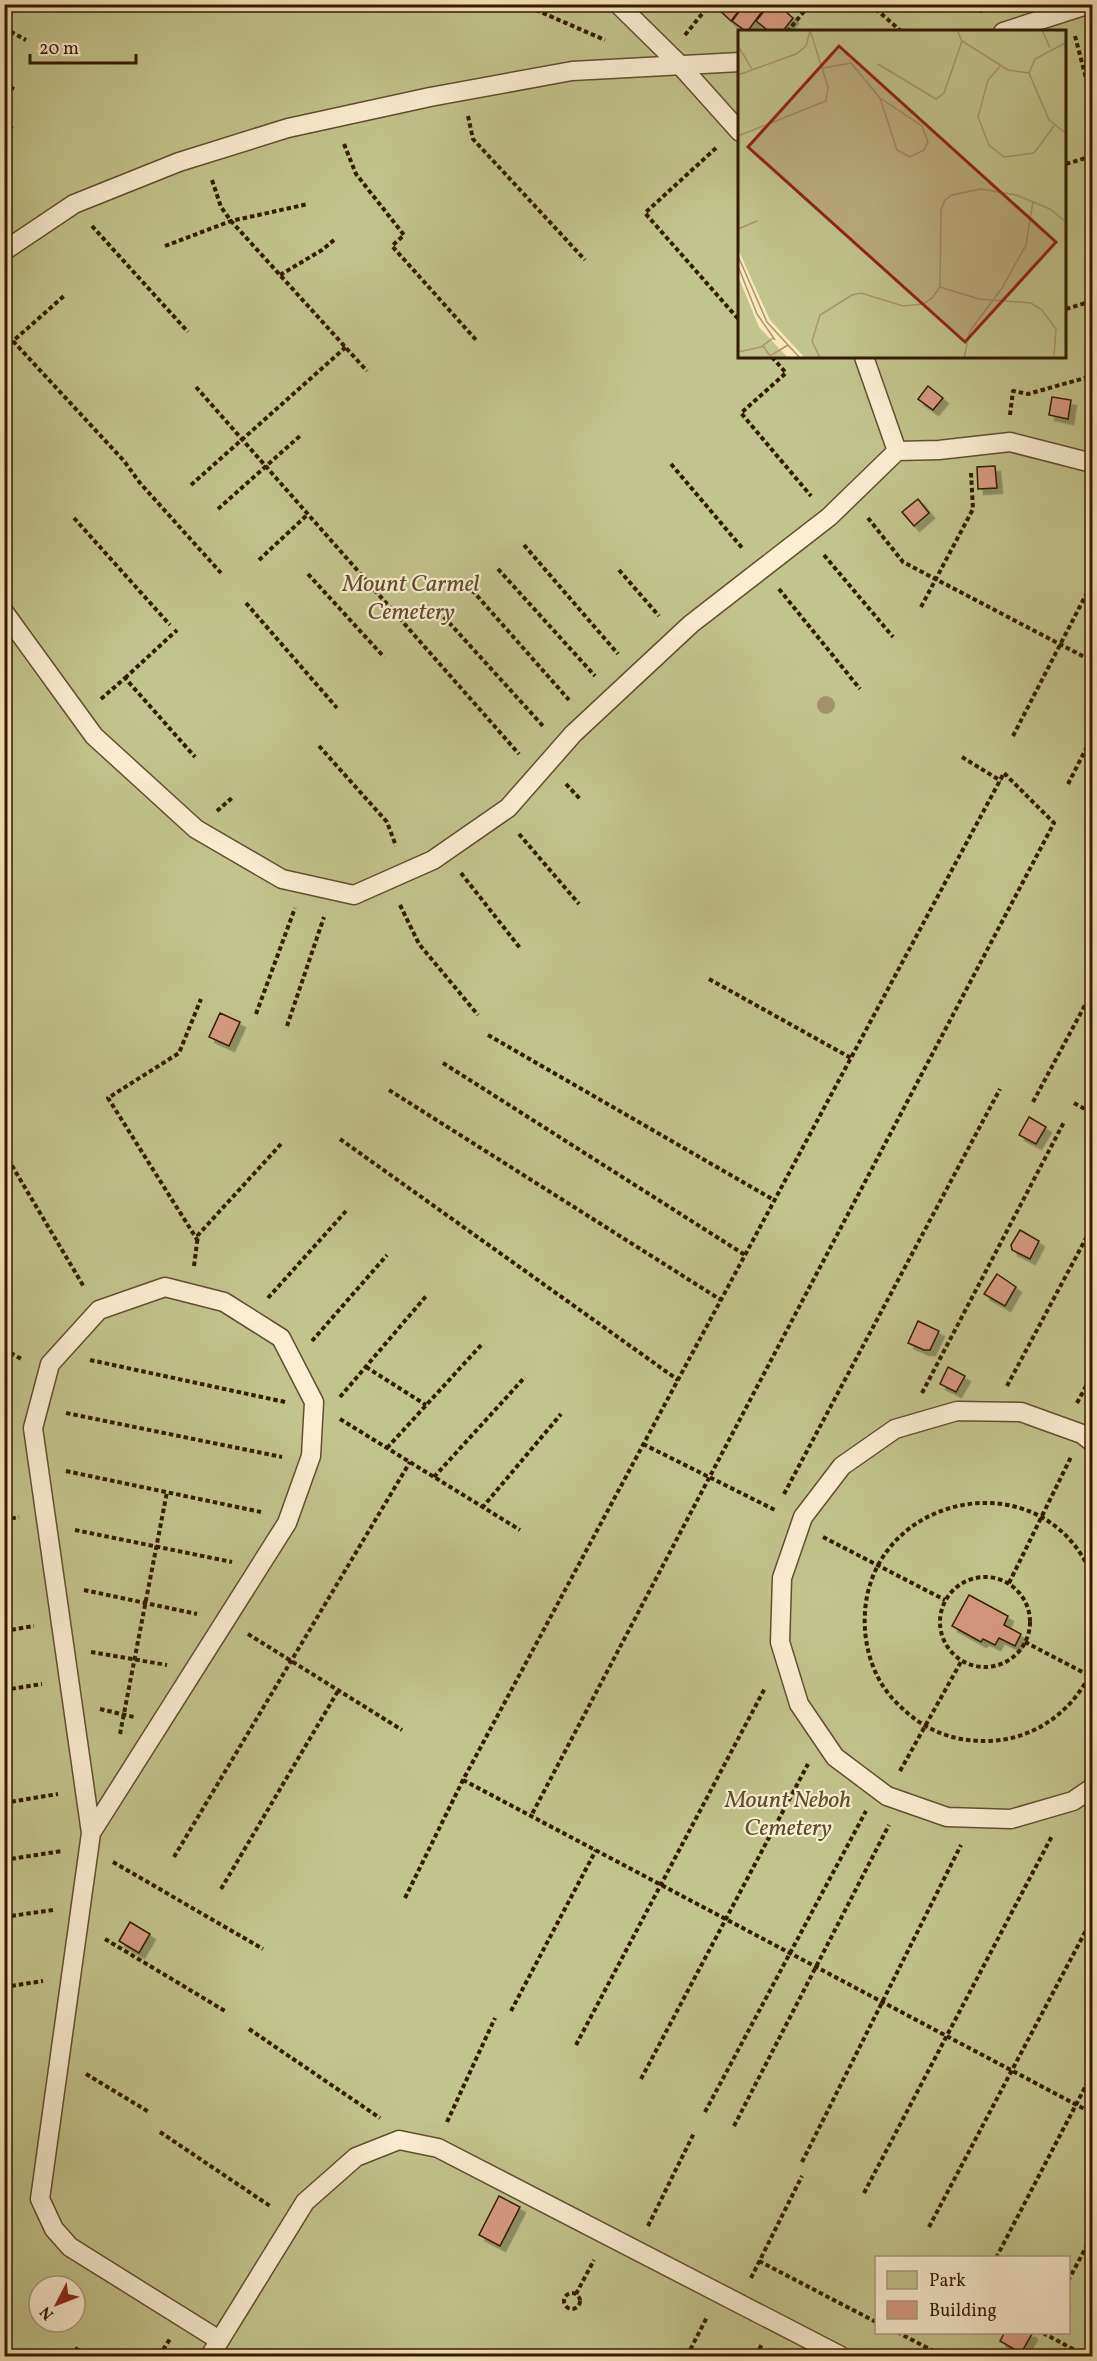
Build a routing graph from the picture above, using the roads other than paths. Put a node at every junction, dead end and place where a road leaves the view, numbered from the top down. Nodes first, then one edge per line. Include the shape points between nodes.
1 (618, 4) edge
2 (1090, 4) edge
3 (1009, 30) edge
4 (675, 59) junction
5 (738, 62) edge
6 (738, 131) edge
7 (4, 250) edge
8 (864, 358) edge
9 (897, 451) junction
10 (1092, 463) edge
11 (4, 612) edge
12 (1087, 1438) edge
13 (1092, 1788) edge
14 (90, 1840) junction
15 (219, 2340) junction
16 (210, 2356) edge
17 (841, 2356) edge

1 - 4 lane
2 - 3 lane
4 - 5 lane
4 - 6 lane
4 - 7 lane via 572,71 288,128 204,154 74,204
8 - 9 lane
9 - 10 lane via 1010,442
9 - 11 lane via 829,517 636,675 561,747 502,813 433,860 354,895 282,879 196,829 94,736
12 - 13 lane via 1021,1412 957,1411 894,1429 842,1466 802,1517 782,1578 780,1642 799,1704 835,1756 886,1796 947,1817 1011,1819 1073,1801
14 - 14 lane via 289,1517 311,1456 318,1407 281,1338 224,1302 165,1287 99,1310 50,1364 33,1428
14 - 15 lane via 40,2199 54,2229 70,2247
15 - 16 lane
15 - 17 lane via 305,2202 356,2157 399,2140 435,2147

